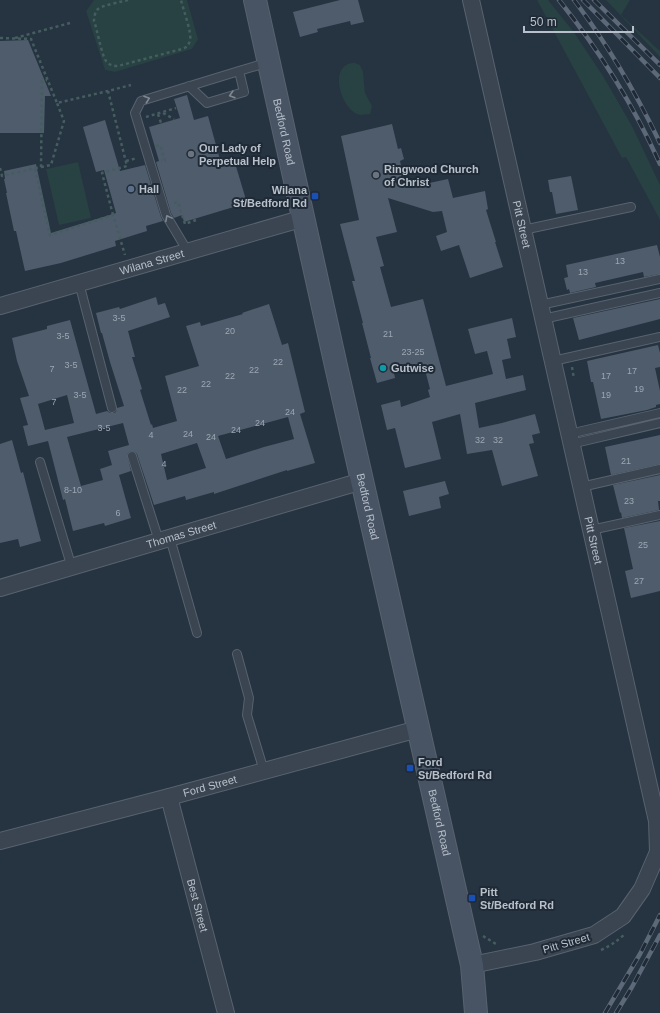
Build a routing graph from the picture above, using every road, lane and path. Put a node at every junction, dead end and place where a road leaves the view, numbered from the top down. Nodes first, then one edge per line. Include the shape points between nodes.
1 (128, 0) edge
2 (181, 0) edge
3 (255, 0) edge
4 (471, 0) edge
5 (70, 23) dead end
6 (0, 38) edge
7 (12, 39) junction
8 (269, 62) junction
9 (239, 71) junction
10 (47, 80) junction
11 (131, 85) dead end
12 (189, 86) junction
13 (108, 91) junction
14 (57, 103) junction
15 (162, 113) dead end
16 (158, 114) dead end
17 (174, 119) dead end
18 (161, 123) dead end
19 (0, 168) edge
20 (41, 168) junction
21 (36, 169) junction
22 (172, 196) dead end
23 (631, 207) dead end
24 (114, 215) junction
25 (304, 218) junction
26 (196, 220) dead end
27 (523, 230) junction
28 (188, 252) junction
29 (125, 255) dead end
30 (660, 279) edge
31 (79, 283) junction
32 (660, 293) edge
33 (0, 306) edge
34 (542, 312) junction
35 (660, 337) edge
36 (553, 361) junction
37 (112, 408) dead end
38 (660, 413) edge
39 (660, 423) edge
40 (570, 439) junction
41 (132, 456) dead end
42 (40, 462) dead end
43 (660, 469) edge
44 (362, 481) junction
45 (581, 487) junction
46 (660, 515) edge
47 (591, 530) junction
48 (164, 539) junction
49 (72, 568) junction
50 (0, 588) edge
51 (197, 632) dead end
52 (237, 654) dead end
53 (418, 729) junction
54 (264, 771) junction
55 (169, 797) junction
56 (0, 841) edge
57 (482, 936) dead end
58 (498, 945) dead end
59 (472, 966) junction
60 (226, 1013) edge
61 (476, 1013) edge

1 - 2 path via 98,8 94,17 105,60 114,66 187,46 190,36
3 - 8 main road, Bedford Road
4 - 27 street, Pitt Street
5 - 7 path
6 - 7 path
7 - 10 path via 31,40
8 - 9 lane
8 - 25 main road, Bedford Road
9 - 12 lane
9 -> 12 lane via 244,92 207,103
10 - 14 path
10 - 20 path via 42,81
11 - 13 path
28 -> 12 lane via 166,215 135,113 141,101
13 - 14 path
13 - 24 path via 127,166 102,173
14 - 20 path via 64,121 52,165
15 - 17 path
16 - 18 path
19 - 21 path via 2,176
20 - 21 path
21 - 24 path via 50,235
22 - 26 path via 174,203 178,202 185,224
23 - 27 lane
24 - 29 path
25 - 28 street, Wilana Street
25 - 44 main road, Bedford Road
27 - 34 street, Pitt Street
28 - 31 street, Wilana Street
30 - 34 lane
31 - 33 street, Wilana Street
31 - 37 lane
32 - 34 lane
34 - 36 street, Pitt Street
35 - 36 lane
36 - 40 street, Pitt Street
38 - 40 lane
39 - 40 lane
40 - 45 street, Pitt Street
41 - 48 lane
42 - 49 lane
43 - 45 lane
44 - 48 street, Thomas Street
44 - 53 main road, Bedford Road
45 - 47 street, Pitt Street
46 - 47 lane
47 - 59 street, Pitt Street via 656,821 658,852 642,889 623,916 594,935
48 - 49 street, Thomas Street
48 - 51 lane
49 - 50 street, Thomas Street
52 - 54 lane via 249,698 247,715
53 - 54 street, Ford Street
53 - 59 main road, Bedford Road
54 - 55 street, Ford Street
55 - 56 street, Ford Street
55 - 60 street, Best Street
57 - 58 path
59 - 61 main road, Bedford Road

